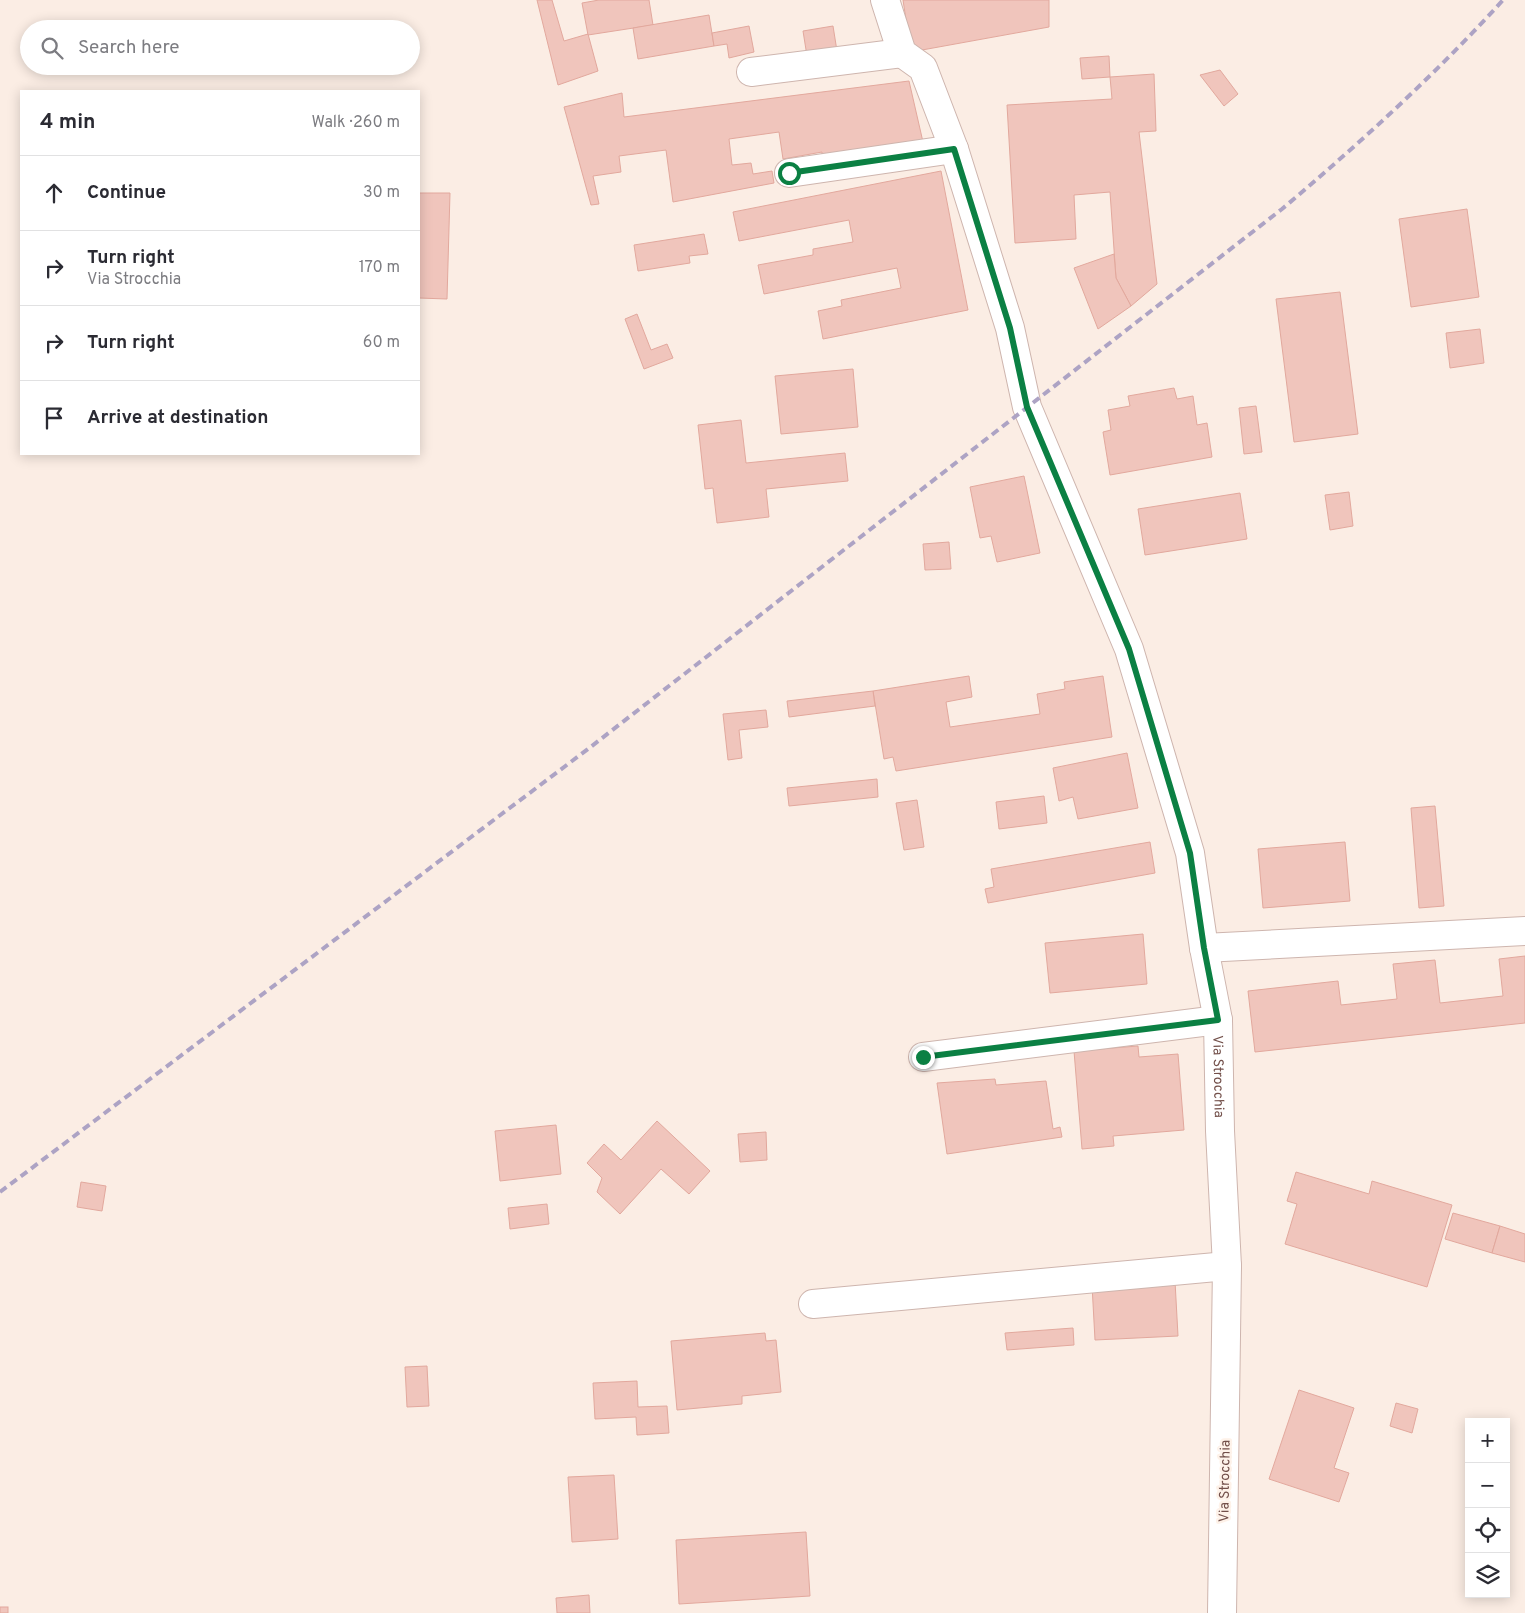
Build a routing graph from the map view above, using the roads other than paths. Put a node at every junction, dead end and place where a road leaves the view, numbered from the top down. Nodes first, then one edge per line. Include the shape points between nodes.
1 (884, 0) edge
2 (902, 53) junction
3 (751, 72) dead end
4 (954, 149) junction
5 (789, 173) dead end
6 (1525, 931) edge
7 (1204, 948) junction
8 (1218, 1020) junction
9 (923, 1057) dead end
10 (1227, 1266) junction
11 (813, 1304) dead end
12 (1222, 1613) edge

1 - 2 street
2 - 3 street
2 - 4 street, Via Strocchia via 923,68
4 - 5 street
4 - 7 street, Via Strocchia via 1010,328 1027,407 1129,649 1190,853
6 - 7 street
7 - 8 street, Via Strocchia
8 - 9 street
8 - 10 street, Via Strocchia
10 - 11 street
10 - 12 street, Via Strocchia

